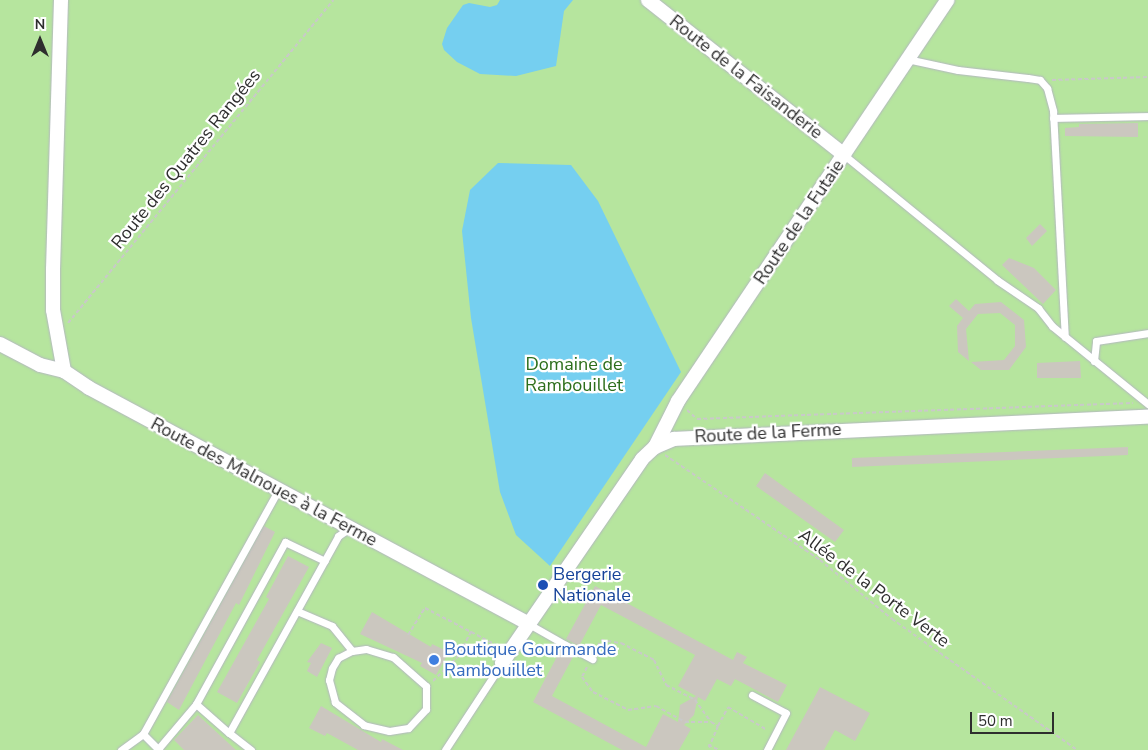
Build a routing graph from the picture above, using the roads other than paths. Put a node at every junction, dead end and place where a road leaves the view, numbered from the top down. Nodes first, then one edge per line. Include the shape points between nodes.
1 (61, 0) edge
2 (648, 0) edge
3 (947, 0) edge
4 (907, 59) junction
5 (1148, 116) edge
6 (1054, 118) junction
7 (844, 155) junction
8 (1148, 333) edge
9 (1065, 337) junction
10 (0, 344) edge
11 (1094, 361) junction
12 (64, 371) junction
13 (1147, 403) edge
14 (1148, 417) edge
15 (655, 447) junction
16 (278, 490) junction
17 (350, 528) junction
18 (324, 561) junction
19 (297, 611) junction
20 (527, 623) junction
21 (352, 651) junction
22 (505, 658) joint
23 (592, 659) road end
24 (752, 696) dead end
25 (196, 704) junction
26 (229, 733) junction
27 (143, 734) junction
28 (159, 749) edge
29 (121, 750) edge
30 (251, 750) edge
31 (445, 750) edge
32 (767, 750) edge

1 - 12 street via 53,310 60,333
2 - 7 street, Route de la Faisanderie
3 - 4 street, Route de la Futaie
4 - 6 lane via 958,70 1040,80 1050,96
4 - 7 street, Route de la Futaie
5 - 6 lane
6 - 9 lane
7 - 9 lane via 997,280 1038,308
7 - 15 street, Route de la Futaie via 678,401
8 - 11 lane via 1096,341
9 - 11 lane
10 - 12 street, Route des Malnoues à la Ferme via 40,365
11 - 13 lane
12 - 16 street, Route des Malnoues à la Ferme via 89,388
14 - 15 street, Route de la Ferme via 690,436
15 - 20 street, Route de la Ferme via 642,459
16 - 17 street, Route des Malnoues à la Ferme
16 - 27 lane
17 - 18 lane via 338,536
17 - 20 street, Route des Malnoues à la Ferme
18 - 19 lane
18 - 25 lane via 285,542
19 - 21 lane via 332,626
19 - 26 lane
20 - 22 street, Route de la Ferme
20 - 23 lane
21 - 21 lane via 366,649 393,657 426,686 426,709 408,728 389,731 364,725 341,709 330,693 332,668 338,658
22 - 31 lane
24 - 32 lane via 786,713
25 - 26 lane
25 - 28 lane
26 - 30 lane
27 - 28 lane
27 - 29 lane

